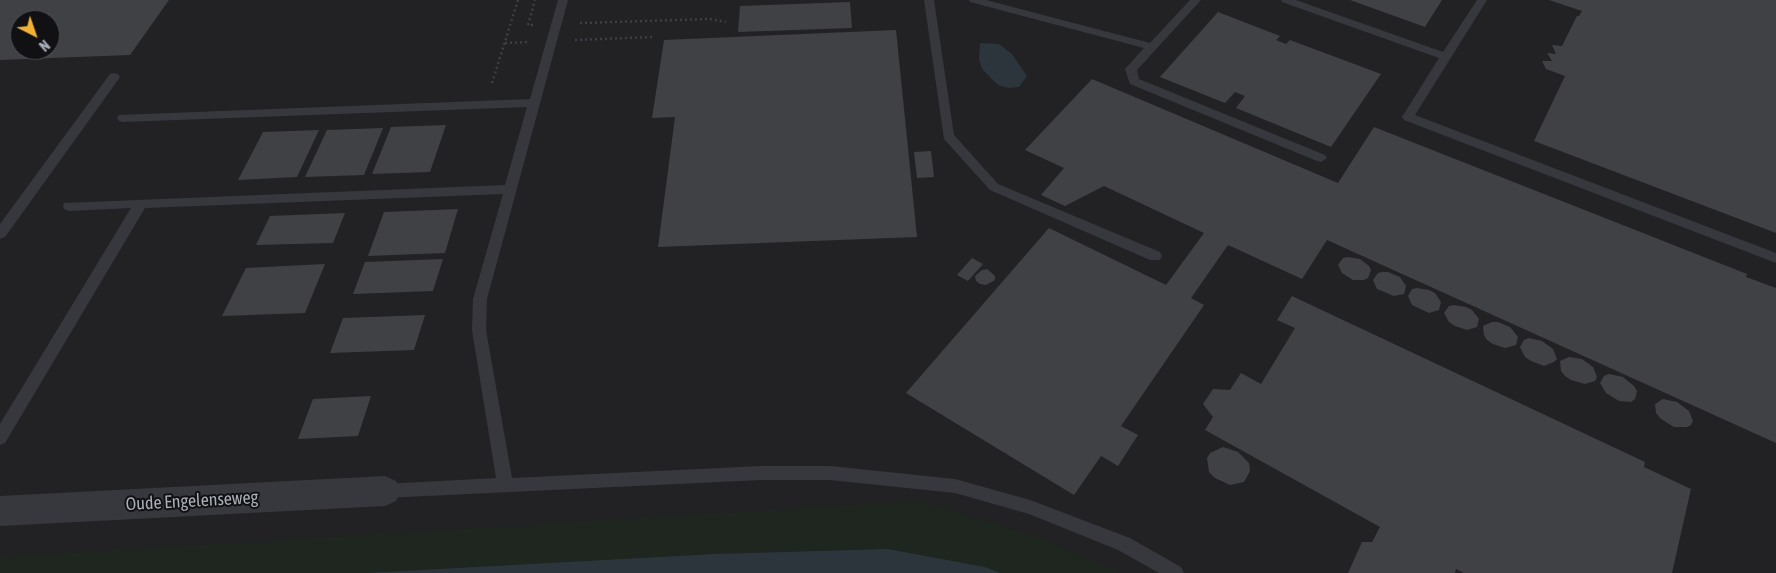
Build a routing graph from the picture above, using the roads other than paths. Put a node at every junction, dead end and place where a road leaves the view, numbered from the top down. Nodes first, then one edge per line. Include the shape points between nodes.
1 (563, 0) edge
2 (929, 0) edge
3 (974, 0) edge
4 (1196, 0) edge
5 (1286, 0) edge
6 (1482, 0) edge
7 (1153, 46) junction
8 (1446, 57) junction
9 (114, 77) dead end
10 (534, 103) junction
11 (123, 118) dead end
12 (1321, 158) dead end
13 (511, 188) junction
14 (141, 203) junction
15 (69, 206) dead end
16 (0, 234) edge
17 (1155, 256) dead end
18 (1776, 258) edge
19 (0, 438) edge
20 (505, 485) junction
21 (385, 490) joint
22 (0, 511) edge
23 (1175, 573) edge

1 - 10 lane
2 - 17 lane via 948,136 994,188
3 - 7 lane
4 - 7 lane
5 - 8 lane
6 - 8 lane
7 - 12 lane via 1131,69 1134,81
8 - 18 lane via 1408,117
9 - 16 lane
10 - 11 lane
10 - 13 lane
13 - 14 lane
13 - 20 lane via 480,300 480,330
14 - 15 lane
14 - 19 lane
20 - 21 lane
20 - 23 lane via 761,473 830,473 955,486 1030,507 1124,544
21 - 22 street, Oude Engelenseweg

